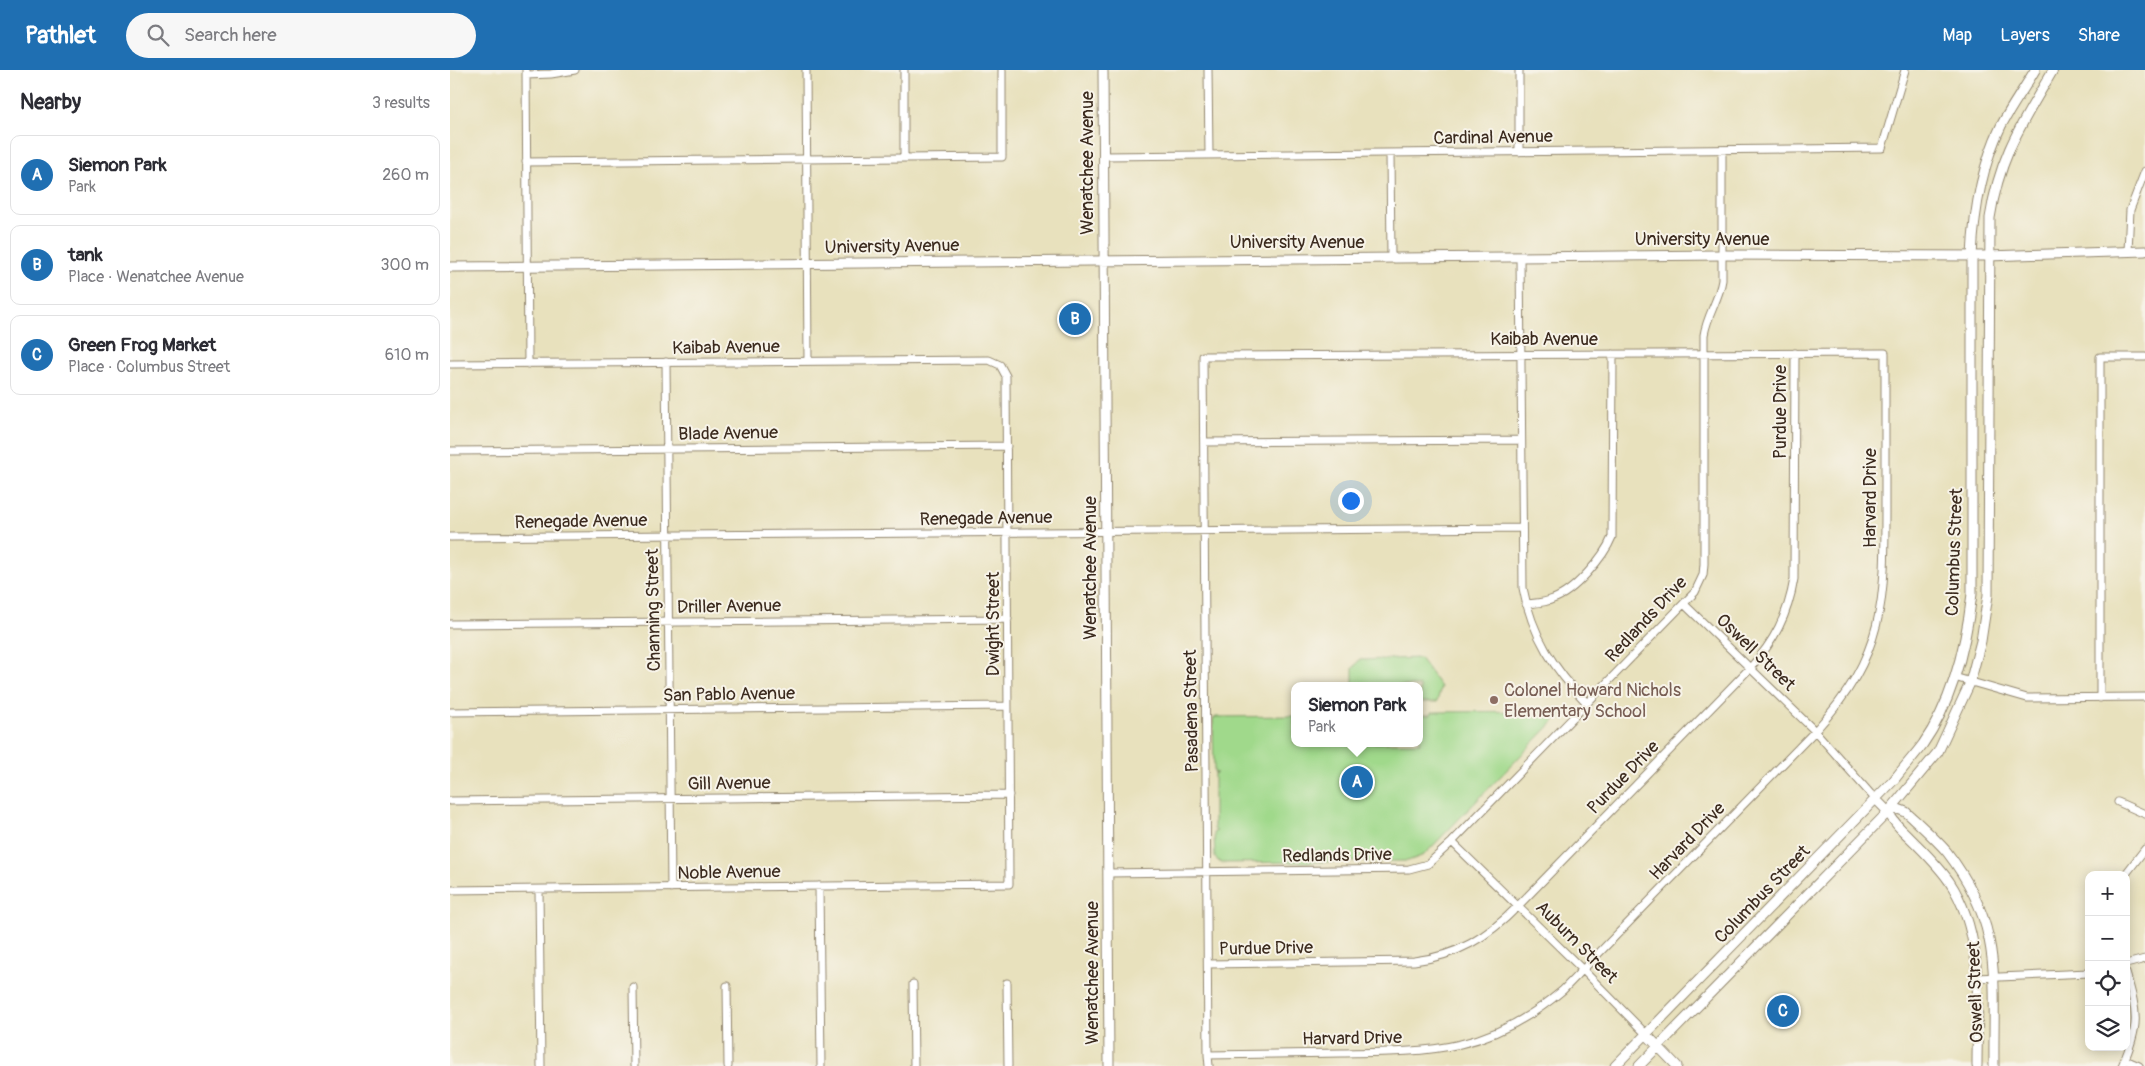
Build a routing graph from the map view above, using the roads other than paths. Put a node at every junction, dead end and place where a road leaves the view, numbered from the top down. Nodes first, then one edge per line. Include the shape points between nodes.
1 (575, 70) edge
2 (806, 70) edge
3 (904, 70) edge
4 (1002, 70) edge
5 (1103, 70) edge
6 (1208, 70) edge
7 (1519, 70) edge
8 (1905, 70) edge
9 (2035, 70) edge
10 (2053, 70) edge
11 (526, 72) edge
12 (1722, 150) junction
13 (1519, 152) junction
14 (1390, 153) junction
15 (1208, 155) junction
16 (1104, 156) junction
17 (904, 158) junction
18 (806, 159) junction
19 (526, 162) junction
20 (2145, 172) edge
21 (2128, 251) junction
22 (2145, 251) edge
23 (1721, 255) junction
24 (1972, 256) junction
25 (1988, 256) junction
26 (1520, 257) junction
27 (1391, 258) junction
28 (1104, 260) junction
29 (806, 263) junction
30 (526, 266) junction
31 (450, 267) edge
32 (1795, 353) junction
33 (1885, 353) joint
34 (1521, 354) junction
35 (1613, 354) junction
36 (1704, 354) junction
37 (1203, 356) joint
38 (2145, 357) edge
39 (808, 361) junction
40 (666, 362) junction
41 (450, 364) edge
42 (528, 364) junction
43 (1000, 365) joint
44 (1521, 440) junction
45 (1204, 442) junction
46 (1006, 446) junction
47 (667, 449) junction
48 (450, 451) edge
49 (1522, 528) junction
50 (1205, 531) junction
51 (1007, 532) junction
52 (1106, 532) junction
53 (668, 535) junction
54 (450, 537) edge
55 (1526, 604) junction
56 (1684, 604) junction
57 (1008, 619) junction
58 (668, 622) junction
59 (450, 624) edge
60 (1750, 668) junction
61 (1954, 677) junction
62 (1970, 682) junction
63 (2145, 697) edge
64 (2100, 698) junction
65 (1587, 703) junction
66 (1008, 706) junction
67 (669, 710) junction
68 (450, 712) edge
69 (1815, 731) junction
70 (1009, 795) junction
71 (670, 799) junction
72 (1876, 800) junction
73 (450, 801) edge
74 (2118, 802) dead end
75 (1889, 811) junction
76 (2145, 814) edge
77 (1452, 842) junction
78 (2145, 849) edge
79 (2128, 871) edge
80 (1208, 872) junction
81 (1108, 873) junction
82 (1009, 884) joint
83 (819, 886) junction
84 (671, 888) junction
85 (450, 890) edge
86 (539, 890) junction
87 (1518, 906) junction
88 (2145, 959) edge
89 (2130, 963) edge
90 (1208, 964) junction
91 (1583, 970) junction
92 (2085, 973) edge
93 (1976, 978) junction
94 (1994, 978) junction
95 (1007, 983) dead end
96 (913, 984) dead end
97 (727, 986) dead end
98 (633, 987) dead end
99 (2130, 990) edge
100 (1647, 1035) junction
101 (1658, 1047) junction
102 (1208, 1055) junction
103 (2124, 1063) edge
104 (541, 1066) edge
105 (634, 1066) edge
106 (728, 1066) edge
107 (821, 1066) edge
108 (914, 1066) edge
109 (1008, 1066) edge
110 (1109, 1066) edge
111 (1209, 1066) edge
112 (1615, 1066) edge
113 (1639, 1066) edge
114 (1677, 1066) edge
115 (1977, 1066) edge
116 (1994, 1066) edge
117 (2139, 1066) edge

1 - 11 street via 551,74
2 - 18 street
3 - 17 street
4 - 17 street via 1002,157
5 - 16 main road, Wenatchee Avenue
6 - 15 street
7 - 13 street
8 - 12 street, Cardinal Avenue via 1882,148
9 - 24 main road, Columbus Street via 2000,128 1988,158 1978,197
10 - 25 main road, Columbus Street via 2026,114 2006,156 1993,200
11 - 19 street
12 - 13 street, Cardinal Avenue
12 - 23 street, Redlands Drive
13 - 14 street, Cardinal Avenue
14 - 15 street, Cardinal Avenue
14 - 27 street
15 - 16 street, Cardinal Avenue
16 - 28 main road, Wenatchee Avenue
17 - 18 street
18 - 19 street
18 - 29 street
19 - 30 street
20 - 21 street via 2130,210
21 - 22 main road, University Avenue
21 - 25 main road, University Avenue
23 - 24 main road, University Avenue
23 - 26 main road, University Avenue
23 - 36 street, Redlands Drive via 1720,290 1706,325
24 - 25 main road, University Avenue
24 - 61 main road, Columbus Street via 1972,578 1965,638
25 - 62 main road, Columbus Street via 1988,595
26 - 27 main road, University Avenue
26 - 34 street
27 - 28 main road, University Avenue
28 - 29 main road, University Avenue
28 - 52 main road, Wenatchee Avenue
29 - 30 main road, University Avenue
29 - 39 street
30 - 31 main road, University Avenue
30 - 42 street
32 - 33 street, Kaibab Avenue
32 - 36 street, Kaibab Avenue
32 - 60 street, Purdue Drive via 1794,579 1781,624 1768,647
33 - 69 street, Harvard Drive via 1886,569 1882,605 1871,644 1854,681
34 - 35 street, Kaibab Avenue
34 - 37 street, Kaibab Avenue
34 - 44 street
35 - 36 street, Kaibab Avenue
35 - 55 street via 1612,537 1602,556 1564,594 1546,602
36 - 56 street, Redlands Drive via 1704,564 1699,585
37 - 45 street, Pasadena Street
38 - 64 street via 2100,357
39 - 40 street, Kaibab Avenue
39 - 43 street, Kaibab Avenue via 989,360
40 - 42 street, Kaibab Avenue
40 - 47 street, Channing Street
41 - 42 street, Kaibab Avenue
43 - 46 street, Dwight Street via 1006,376
44 - 45 street
44 - 49 street
45 - 50 street, Pasadena Street
46 - 47 street, Blade Avenue
46 - 51 street, Dwight Street
47 - 48 street, Blade Avenue
47 - 53 street, Channing Street
49 - 50 street, Renegade Avenue
49 - 55 street
50 - 52 street, Renegade Avenue
50 - 80 street, Pasadena Street
51 - 52 street, Renegade Avenue
51 - 53 street, Renegade Avenue
51 - 57 street, Dwight Street
52 - 81 main road, Wenatchee Avenue
53 - 54 street, Renegade Avenue
53 - 58 street, Channing Street
55 - 65 street via 1534,630 1549,658
56 - 60 street, Oswell Street
56 - 65 street, Redlands Drive
57 - 58 street, Driller Avenue
57 - 66 street, Dwight Street
58 - 59 street, Driller Avenue
58 - 67 street, Channing Street
60 - 69 street, Oswell Street
60 - 87 street, Purdue Drive
61 - 62 street
61 - 72 main road, Columbus Street via 1924,742
62 - 64 street via 2027,698
62 - 75 main road, Columbus Street via 1938,752
63 - 64 street
65 - 77 street, Redlands Drive
66 - 67 street, San Pablo Avenue
66 - 70 street, Dwight Street
67 - 68 street, San Pablo Avenue
67 - 71 street, Channing Street
69 - 72 street, Oswell Street
69 - 91 street, Harvard Drive
70 - 71 street, Gill Avenue
70 - 82 street, Dwight Street
71 - 73 street, Gill Avenue
71 - 84 street, Channing Street
72 - 75 main road, Oswell Street
72 - 100 main road, Columbus Street
74 - 76 street
75 - 93 main road, Oswell Street via 1895,823 1939,868 1958,898 1971,930
75 - 94 main road, Oswell Street via 1898,809 1906,812 1946,851 1966,880 1988,927
75 - 101 main road, Columbus Street
77 - 80 street, Redlands Drive via 1428,864 1409,869
77 - 87 street, Auburn Street
78 - 79 street
80 - 81 street, Redlands Drive
80 - 90 street, Pasadena Street
81 - 110 main road, Wenatchee Avenue
82 - 83 street, Noble Avenue
83 - 84 street, Noble Avenue
83 - 107 street
84 - 86 street, Noble Avenue
85 - 86 street, Noble Avenue
86 - 104 street
87 - 90 street, Purdue Drive via 1477,942 1462,950 1428,959
87 - 91 street, Auburn Street
88 - 89 street
90 - 102 street, Pasadena Street
91 - 100 street, Auburn Street
91 - 102 street, Harvard Drive via 1530,1015 1494,1034 1456,1046 1416,1052
92 - 94 street
93 - 94 street
93 - 115 main road, Oswell Street
94 - 116 main road, Oswell Street
95 - 109 street
96 - 108 street
97 - 106 street
98 - 105 street
99 - 103 street via 2137,1019 2134,1040
100 - 101 main road, Auburn Street
100 - 112 main road, Columbus Street
101 - 113 main road, Columbus Street
101 - 114 main road, Auburn Street
102 - 111 street, Pasadena Street
103 - 117 street

